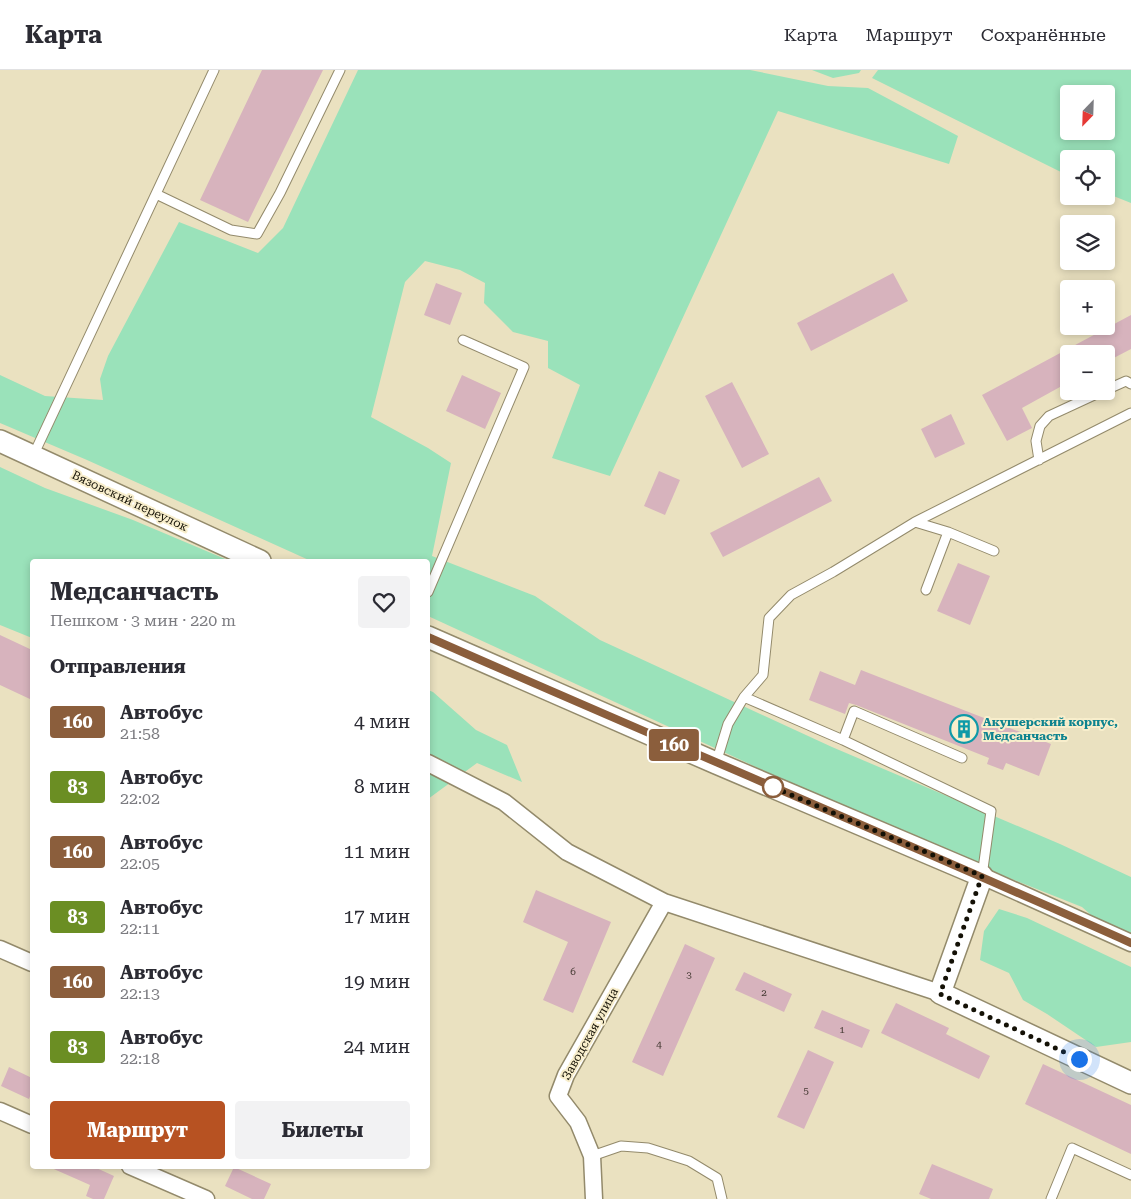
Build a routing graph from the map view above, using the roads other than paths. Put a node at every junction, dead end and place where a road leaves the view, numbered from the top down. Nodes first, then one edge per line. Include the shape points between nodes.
1 (214, 70) edge
2 (340, 70) edge
3 (156, 194) junction
4 (463, 340) dead end
5 (1131, 384) edge
6 (1115, 386) edge
7 (1085, 400) edge
8 (1131, 413) edge
9 (0, 441) edge
10 (33, 456) junction
11 (1038, 460) junction
12 (915, 522) junction
13 (948, 532) junction
14 (994, 551) dead end
15 (256, 559) edge
16 (430, 587) edge
17 (926, 590) dead end
18 (430, 638) edge
19 (744, 697) junction
20 (842, 740) junction
21 (962, 758) dead end
22 (716, 763) junction
23 (430, 764) edge
24 (982, 876) junction
25 (664, 902) junction
26 (1131, 943) edge
27 (0, 949) edge
28 (30, 963) edge
29 (940, 994) junction
30 (1131, 1083) edge
31 (0, 1111) edge
32 (30, 1124) edge
33 (592, 1156) junction
34 (137, 1169) edge
35 (1131, 1174) edge
36 (206, 1199) edge
37 (594, 1199) edge
38 (722, 1199) edge
39 (1051, 1199) edge

1 - 3 lane
2 - 3 lane via 280,193 256,234 231,230
3 - 10 lane
4 - 16 lane via 524,367
5 - 6 lane via 1126,381
7 - 11 lane via 1049,416 1040,426 1036,442
8 - 11 lane
9 - 10 street, Вязовский переулок
10 - 15 street, Вязовский переулок
11 - 12 lane
12 - 13 lane
12 - 19 lane via 791,595 769,618 764,675
13 - 14 lane
13 - 17 lane
18 - 22 street
19 - 20 lane
19 - 22 lane via 728,724
20 - 21 lane via 854,711
20 - 24 lane via 991,811
22 - 24 street
23 - 25 street via 504,802 567,852
24 - 26 street
24 - 29 street
25 - 29 street
25 - 33 street, Заводская улица via 566,1075 558,1096 578,1122
27 - 28 street
29 - 30 street
31 - 32 street
33 - 37 street, Заводская улица
33 - 38 lane via 621,1146 648,1148 689,1161 717,1178
34 - 36 street
35 - 39 lane via 1072,1148

